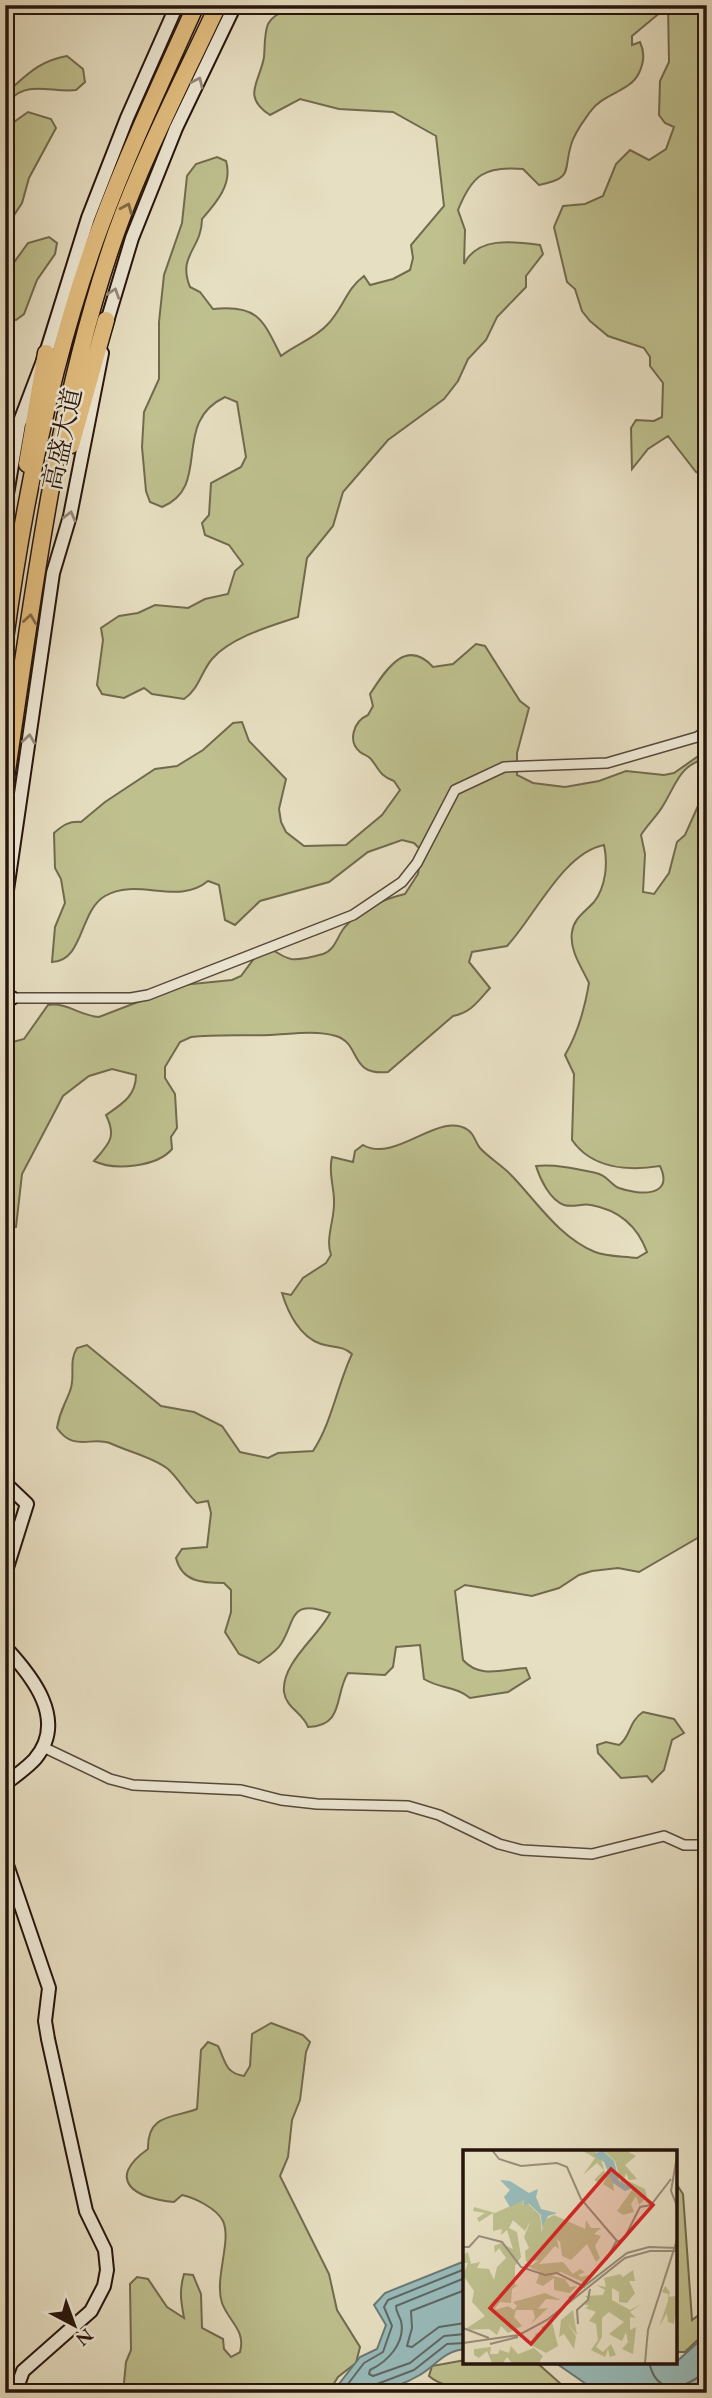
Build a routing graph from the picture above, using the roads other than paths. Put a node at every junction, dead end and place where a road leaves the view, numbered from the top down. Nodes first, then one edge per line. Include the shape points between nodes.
1 (177, 5) edge
2 (196, 5) edge
3 (218, 5) edge
4 (235, 5) edge
5 (106, 320) junction
6 (46, 353) junction
7 (5, 506) edge
8 (16, 561) junction
9 (38, 566) junction
10 (5, 639) edge
11 (707, 731) edge
12 (5, 784) edge
13 (5, 904) edge
14 (9, 999) edge
15 (5, 1483) edge
16 (5, 1574) edge
17 (5, 1647) edge
18 (43, 1746) junction
19 (5, 1784) edge
20 (707, 1845) edge
21 (5, 1859) edge
22 (15, 2393) edge

1 - 6 main road, 高盛大道 via 88,218
2 - 8 highway, 高盛大道 via 100,227 56,371
9 -> 3 highway, 高盛大道 via 74,376 117,232
5 -> 4 main road, 高盛大道 via 132,238 176,128
5 - 9 highway
13 -> 5 main road, 高盛大道 via 52,573 71,516
6 - 7 main road, 高盛大道 via 19,424
6 - 8 highway via 31,432
8 - 10 highway, 高盛大道
12 -> 9 highway, 高盛大道
11 - 14 street via 607,763 504,767 455,790 402,883 354,915 282,945 148,995
15 - 16 main road via 27,1504
17 - 18 main road via 32,1676 43,1698 48,1723
18 - 19 main road via 34,1760
18 - 20 street via 110,1779 134,1785 241,1790 317,1804 408,1806 522,1850 592,1854 664,1836 684,1845
21 - 22 main road via 49,1988 48,2039 86,2211 105,2250 107,2270 91,2311 23,2371

